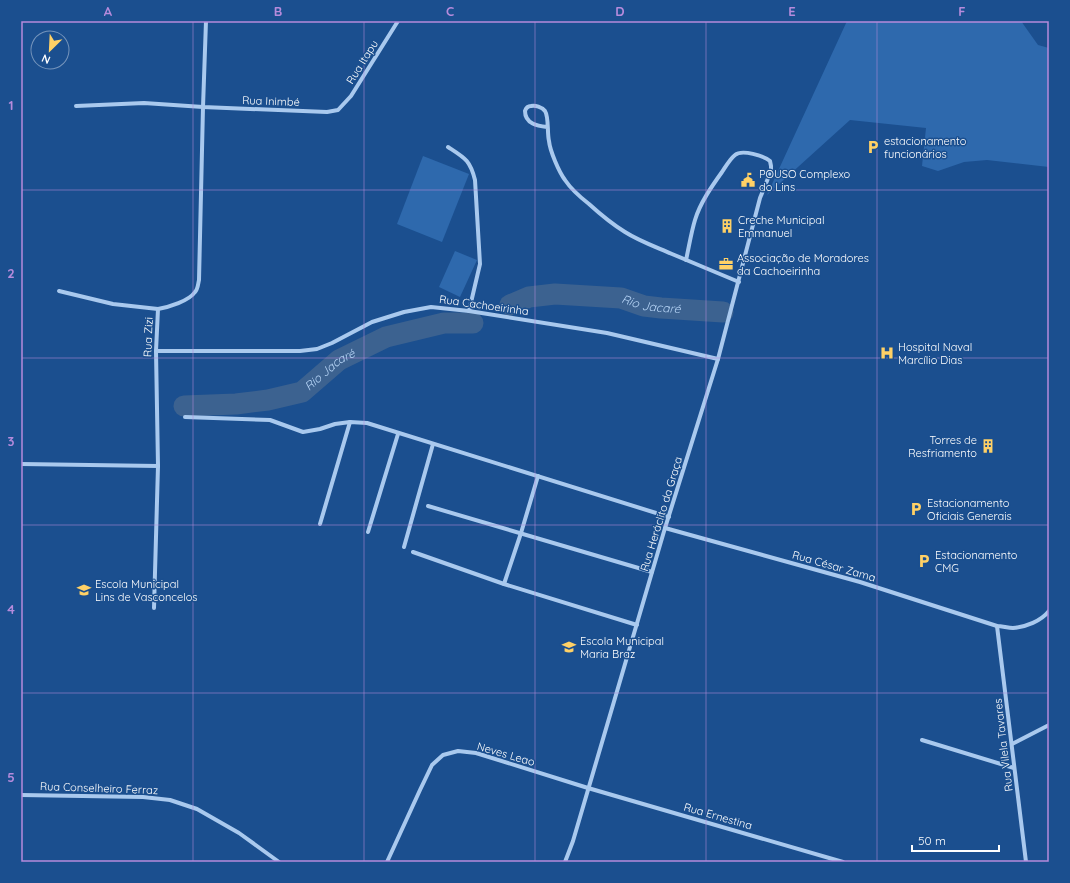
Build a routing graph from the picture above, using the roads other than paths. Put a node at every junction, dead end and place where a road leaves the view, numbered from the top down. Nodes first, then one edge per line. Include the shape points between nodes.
1 (206, 21) edge
2 (398, 21) edge
3 (76, 106) dead end
4 (203, 107) junction
5 (338, 110) joint
6 (547, 127) junction
7 (448, 147) dead end
8 (686, 260) junction
9 (739, 282) junction
10 (58, 291) dead end
11 (158, 309) junction
12 (469, 310) junction
13 (156, 351) junction
14 (718, 359) junction
15 (185, 417) dead end
16 (350, 422) junction
17 (398, 434) junction
18 (433, 444) junction
19 (21, 464) edge
20 (158, 466) junction
21 (538, 476) junction
22 (428, 506) dead end
23 (668, 517) junction
24 (320, 524) dead end
25 (665, 528) junction
26 (368, 532) dead end
27 (521, 533) junction
28 (404, 547) dead end
29 (413, 552) dead end
30 (652, 572) junction
31 (504, 584) junction
32 (154, 608) dead end
33 (1049, 611) edge
34 (637, 625) junction
35 (997, 626) junction
36 (1049, 725) edge
37 (922, 740) dead end
38 (1012, 744) junction
39 (1014, 768) junction
40 (588, 788) junction
41 (21, 794) edge
42 (279, 862) edge
43 (388, 862) edge
44 (566, 862) edge
45 (843, 862) edge
46 (1026, 862) edge

1 - 4 street, Rua Zizi
2 - 5 street, Rua Itapu via 351,96
3 - 4 street, Rua Inimbé via 144,103
4 - 5 street, Rua Inimbé via 327,112
4 - 11 street, Rua Zizi via 199,280 192,296
6 - 6 street via 546,111 534,106 526,108 526,118 529,122
6 - 8 street via 549,142 564,180 582,198 625,232
7 - 12 street via 466,159 472,169 474,180 480,264
8 - 9 street
8 - 9 street, Rua Heráclito da Graça via 695,220 715,182 736,154 748,153 767,159 771,163 771,170 760,198
9 - 14 street, Rua Heráclito da Graça
10 - 11 street via 112,304
11 - 13 street, Rua Zizi
12 - 13 street, Rua Cachoeirinha via 431,307 404,312 372,322 317,349
12 - 14 street, Rua Cachoeirinha via 607,333
13 - 20 street, Rua Zizi
14 - 23 street, Rua Heráclito da Graça
15 - 16 street via 270,420 303,432
16 - 17 street via 366,423
16 - 24 street
17 - 18 street
17 - 26 street
18 - 21 street
18 - 28 street
19 - 20 street
20 - 32 street, Rua Zizi
21 - 23 street
21 - 27 street
22 - 27 street
23 - 25 street, Rua Heráclito da Graça
25 - 30 street, Rua Heráclito da Graça
25 - 35 street, Rua César Zama via 860,582
27 - 30 street
27 - 31 street
29 - 31 street
30 - 34 street, Rua Heráclito da Graça
31 - 34 street
33 - 35 street, Rua César Zama via 1039,620 1026,625 1013,628
34 - 40 street, Rua Heráclito da Graça
35 - 38 street, Rua Vilela Tavares
36 - 38 street
37 - 39 street
38 - 39 street, Rua Vilela Tavares
39 - 46 street, Rua Vilela Tavares
40 - 43 street, Neves Leao via 476,753 458,751 443,755 432,765
40 - 44 street, Rua Heráclito da Graça
40 - 45 street, Rua Ernestina
41 - 42 street, Rua Conselheiro Ferraz via 170,800 198,809 239,833

